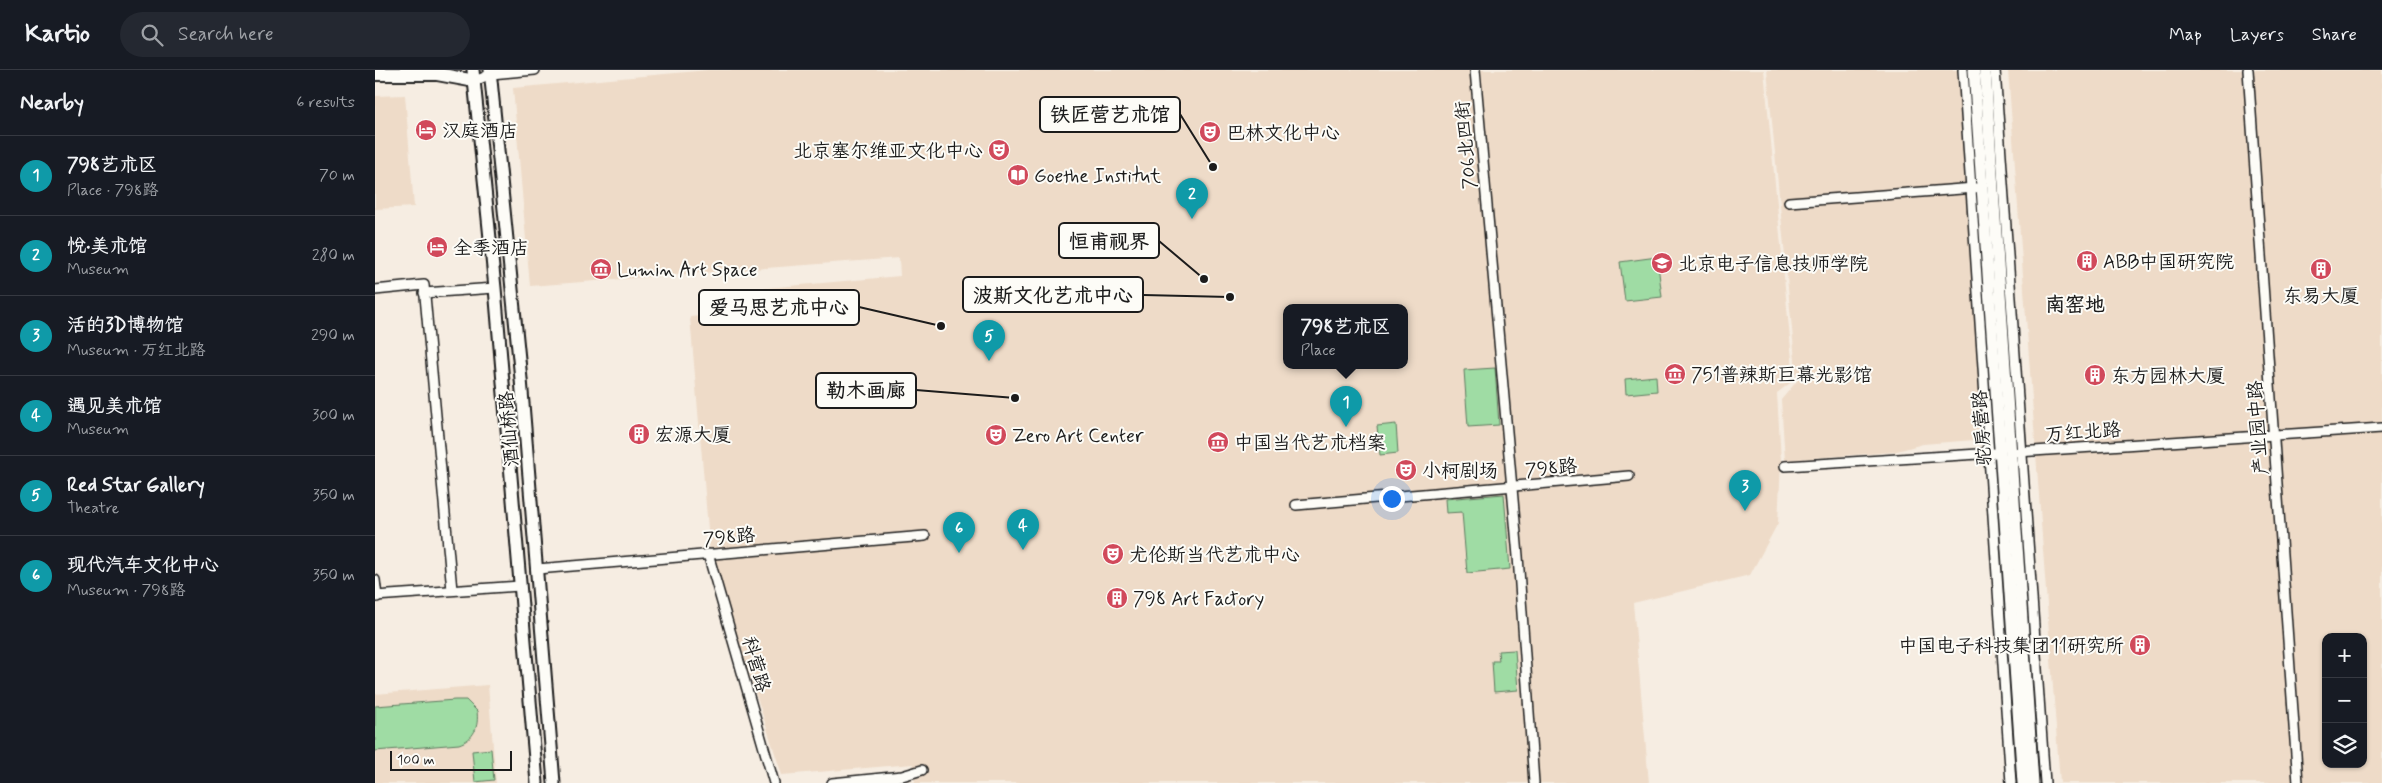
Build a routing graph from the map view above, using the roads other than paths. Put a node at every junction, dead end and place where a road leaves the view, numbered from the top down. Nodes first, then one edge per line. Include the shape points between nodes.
1 (535, 70) edge
2 (1475, 70) edge
3 (1963, 70) edge
4 (1974, 70) edge
5 (1985, 70) edge
6 (1995, 70) edge
7 (2248, 70) edge
8 (488, 71) edge
9 (375, 74) edge
10 (474, 75) edge
11 (1977, 188) junction
12 (1789, 202) dead end
13 (495, 288) junction
14 (375, 290) edge
15 (424, 293) junction
16 (2382, 428) edge
17 (2274, 435) junction
18 (2005, 453) junction
19 (1785, 466) dead end
20 (1629, 476) dead end
21 (1511, 486) junction
22 (1297, 504) dead end
23 (925, 536) dead end
24 (707, 554) junction
25 (537, 569) junction
26 (375, 580) edge
27 (520, 586) junction
28 (452, 590) junction
29 (376, 597) edge
30 (923, 770) dead end
31 (537, 783) edge
32 (554, 783) edge
33 (775, 783) edge
34 (832, 783) edge
35 (1534, 783) edge
36 (2011, 783) edge
37 (2023, 783) edge
38 (2033, 783) edge
39 (2045, 783) edge
40 (2298, 783) edge

1 - 8 street
2 - 21 street, 706北四街
3 - 11 street
4 - 11 main road, 驼房营路
5 - 18 main road, 驼房营路
6 - 18 street
7 - 17 street, 产业园中路
8 - 10 street
8 - 25 main road, 酒仙桥路 via 521,379
9 - 10 highway
10 - 13 main road, 酒仙桥路
11 - 12 street
11 - 18 main road, 驼房营路
13 - 15 street
13 - 27 main road, 酒仙桥路
14 - 15 street via 424,285
15 - 28 street
16 - 17 street, 万红北路
17 - 18 street, 万红北路
17 - 40 street, 产业园中路
18 - 19 street, 万红北路
18 - 36 street
18 - 37 main road, 驼房营路
18 - 38 main road, 驼房营路
18 - 39 street
20 - 21 street, 798路
21 - 22 street, 798路
21 - 35 street, 706北四街
23 - 24 street, 798路
24 - 25 street, 798路
24 - 33 street, 科营路
25 - 32 main road, 酒仙桥路
26 - 29 street
27 - 28 street
27 - 31 main road, 酒仙桥路
28 - 29 street
30 - 34 street via 903,776

